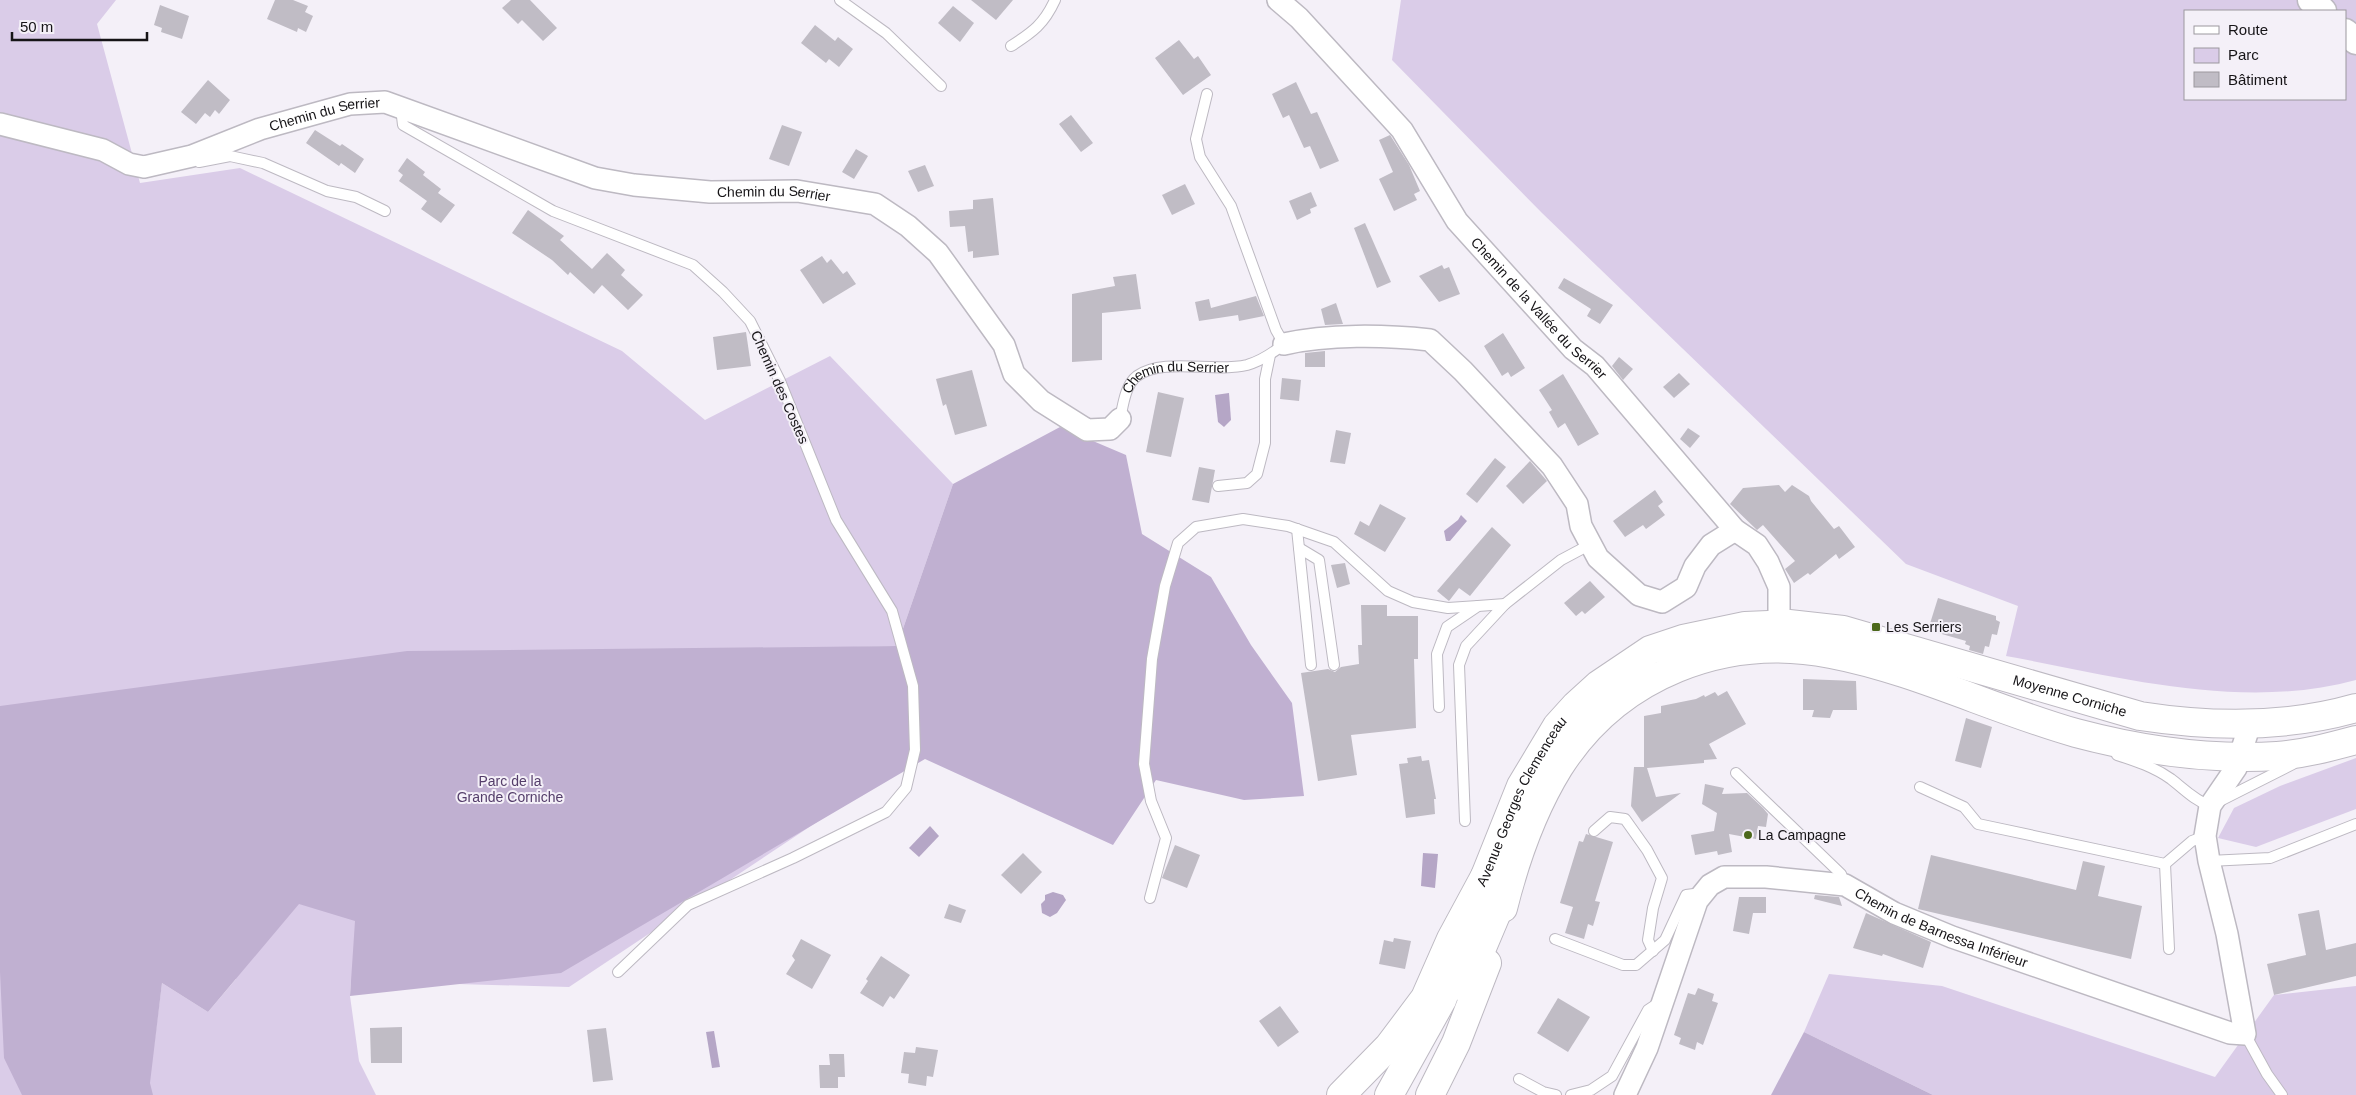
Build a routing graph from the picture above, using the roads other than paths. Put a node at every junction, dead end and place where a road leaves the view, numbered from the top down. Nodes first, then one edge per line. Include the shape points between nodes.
1 (840, 0) edge
2 (1055, 0) edge
3 (1278, 0) edge
4 (2311, 0) edge
5 (2322, 10) edge
6 (2346, 33) edge
7 (2356, 41) edge
8 (1011, 46) dead end
9 (941, 86) dead end
10 (1207, 94) dead end
11 (401, 108) junction
12 (0, 124) edge
13 (186, 157) junction
14 (385, 211) dead end
15 (1277, 349) junction
16 (1120, 419) joint
17 (1218, 486) dead end
18 (1298, 529) junction
19 (1735, 530) junction
20 (1591, 544) junction
21 (1299, 548) junction
22 (1505, 604) junction
23 (1478, 606) junction
24 (1784, 624) junction
25 (1310, 665) dead end
26 (1334, 665) dead end
27 (1439, 707) dead end
28 (2356, 708) edge
29 (2250, 724) junction
30 (2060, 728) junction
31 (2356, 740) edge
32 (2323, 749) junction
33 (2241, 755) junction
34 (1736, 773) dead end
35 (1920, 787) dead end
36 (2210, 806) junction
37 (1464, 821) dead end
38 (2356, 824) edge
39 (1594, 831) dead end
40 (2205, 836) junction
41 (2209, 861) junction
42 (2165, 864) junction
43 (1497, 880) junction
44 (1845, 885) junction
45 (1703, 893) junction
46 (1150, 898) dead end
47 (1555, 939) dead end
48 (2170, 949) dead end
49 (1653, 951) junction
50 (618, 972) dead end
51 (1663, 1000) junction
52 (2245, 1034) junction
53 (1519, 1079) dead end
54 (1341, 1095) edge
55 (1389, 1095) edge
56 (1408, 1095) edge
57 (1430, 1095) edge
58 (1556, 1095) edge
59 (1571, 1095) edge
60 (1625, 1095) edge
61 (2282, 1095) edge

1 - 9 lane via 886,32
2 - 8 lane via 1038,28
3 - 19 street, Chemin de la Vallée du Serrier via 1299,18 1402,130 1457,221 1573,348 1594,366
4 - 5 street
6 - 7 street
10 - 15 lane via 1196,139 1200,157 1230,206 1276,330
11 - 13 street, Chemin du Serrier via 385,102 350,104 260,129
11 - 16 street, Chemin du Serrier via 596,178 634,186 710,192 797,191 875,204 908,226 938,253 1004,345 1014,374 1041,401 1087,430 1110,429
11 - 50 lane, Chemin des Costes via 403,125 553,211 693,265 750,320 780,381 836,520 892,611 913,686 916,750 906,788 886,812 688,905
12 - 13 street, Chemin du Serrier via 103,150 129,164 144,167
13 - 14 lane via 192,163 230,156 263,163 327,191 356,197
15 - 16 lane, Chemin du Serrier via 1248,365 1157,367 1136,377 1128,388
15 - 17 lane via 1265,379 1265,443 1257,474 1247,483
15 - 20 street, Chemin du Serrier via 1303,340 1430,340 1552,466 1577,504 1581,526
18 - 21 lane
18 - 23 lane via 1334,542 1388,591 1413,602 1448,608
18 - 46 lane via 1243,519 1196,527 1178,544 1165,586 1152,659 1144,764 1151,801 1166,838
19 - 20 street via 1711,544 1695,566 1686,587 1662,602 1639,595 1598,558
19 - 24 street, Chemin de la Vallée du Serrier via 1757,546 1768,562 1779,587
20 - 22 lane via 1561,560
21 - 25 lane
21 - 26 lane via 1319,560
22 - 23 lane
22 - 37 lane via 1466,646 1459,665
23 - 27 lane via 1447,627 1437,654
24 - 29 main road, Moyenne Corniche via 1842,630 2140,716
24 - 43 main road, Avenue Georges Clemenceau via 1713,632 1650,650 1576,704 1557,726 1521,786
28 - 29 main road, Moyenne Corniche via 2306,719
29 - 33 street
30 - 33 main road via 2152,749
30 - 36 lane via 2104,751 2160,771 2194,798
30 - 43 main road, Avenue Georges Clemenceau via 1831,654 1787,649 1716,655 1663,673 1619,700 1579,741 1560,766
31 - 32 main road
32 - 33 main road via 2277,756
32 - 36 lane
33 - 36 street
34 - 44 lane via 1841,874
35 - 42 lane via 1964,807 1978,824
36 - 40 street
38 - 41 lane via 2270,858
39 - 49 lane via 1610,818 1625,819 1648,850 1662,878 1648,940
40 - 41 street
40 - 42 lane via 2192,841
41 - 52 street via 2227,934
42 - 48 lane
43 - 54 main road, Avenue Georges Clemenceau via 1451,939 1425,998 1389,1046
43 - 55 main road via 1462,947 1442,1000
43 - 56 main road via 1448,1024
43 - 57 main road, Avenue Georges Clemenceau via 1495,941 1470,1009
44 - 45 street, Chemin de Barnessa Inférieur via 1766,877 1724,878
44 - 52 street, Chemin de Barnessa Inférieur via 1894,913 1952,937 2230,1033
45 - 49 lane via 1686,895 1666,940
45 - 51 street, Chemin de Barnessa Inférieur via 1697,901
47 - 49 lane via 1623,965 1636,965
51 - 59 lane via 1648,1010 1612,1076 1591,1090
51 - 60 street, Chemin de Barnessa Inférieur via 1647,1048
52 - 61 lane
53 - 58 lane

